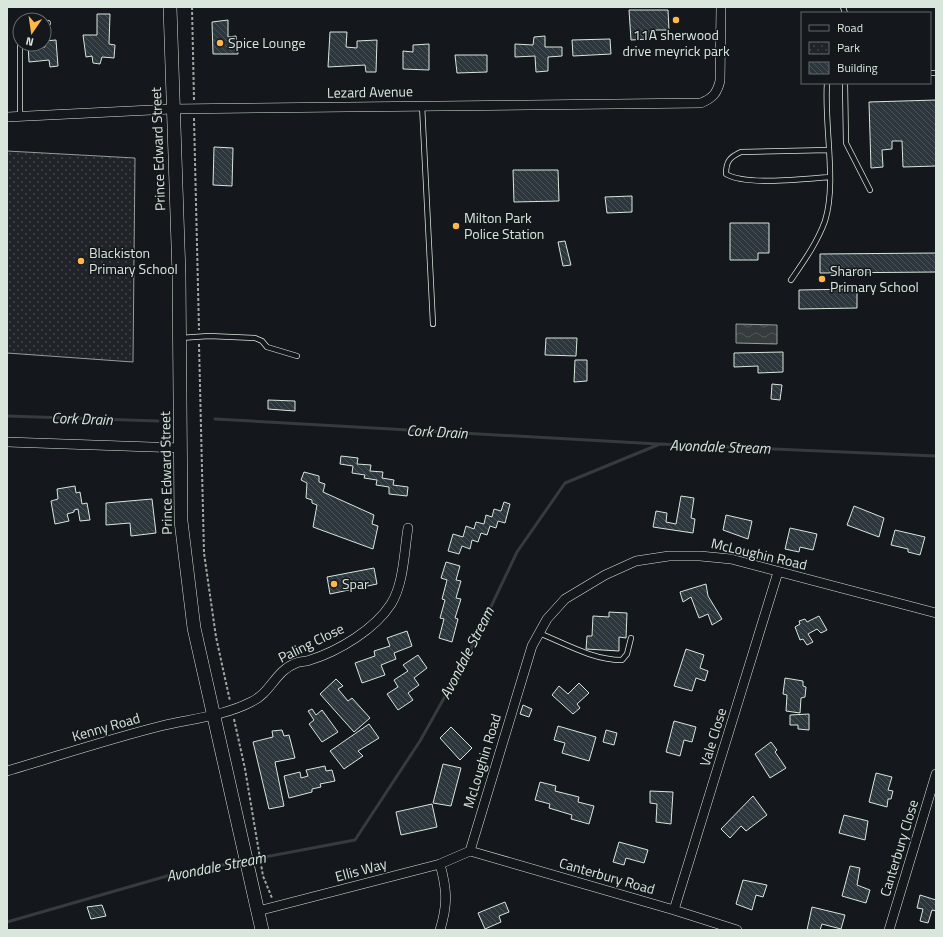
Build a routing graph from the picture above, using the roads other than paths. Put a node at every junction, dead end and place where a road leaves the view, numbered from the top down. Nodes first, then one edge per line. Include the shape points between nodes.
1 (170, 7) edge
2 (721, 7) edge
3 (20, 52) edge
4 (827, 84) edge
5 (845, 84) edge
6 (422, 105) junction
7 (172, 109) junction
8 (20, 116) junction
9 (7, 117) edge
10 (828, 150) junction
11 (829, 177) junction
12 (870, 190) dead end
13 (791, 280) dead end
14 (433, 324) dead end
15 (180, 338) junction
16 (297, 356) dead end
17 (7, 442) edge
18 (181, 448) junction
19 (408, 528) dead end
20 (778, 572) junction
21 (936, 612) edge
22 (539, 633) junction
23 (630, 638) dead end
24 (213, 714) junction
25 (7, 771) edge
26 (936, 774) edge
27 (470, 851) junction
28 (440, 864) junction
29 (674, 910) junction
30 (258, 911) junction
31 (716, 927) edge
32 (262, 930) edge
33 (440, 930) edge
34 (737, 930) edge
35 (889, 930) edge

1 - 7 main road, Prince Edward Street
2 - 6 street, Lezard Avenue via 720,81 718,90 711,99 701,103
3 - 8 lane
4 - 10 lane
5 - 12 lane via 846,143
6 - 7 street, Lezard Avenue
6 - 14 lane
7 - 8 street, Lezard Avenue
7 - 15 main road, Prince Edward Street
8 - 9 street, Lezard Avenue
10 - 11 lane
10 - 11 lane via 741,152 730,157 726,165 726,174 733,178 770,181
11 - 13 lane via 830,196 825,221 812,249
15 - 16 lane via 255,338 267,347
15 - 18 main road, Prince Edward Street
17 - 18 street
18 - 24 main road, Prince Edward Street via 181,521 188,588
19 - 24 street, Paling Close via 399,586 379,619 347,644 286,669 252,702
20 - 21 street, McLoughin Road
20 - 22 street, McLoughin Road via 731,559 700,556 669,556 636,561 605,575 565,599 547,619
20 - 29 street, Vale Close
22 - 23 lane via 609,660 622,660 627,654
22 - 27 street, McLoughin Road via 532,646
24 - 25 street, Kenny Road via 159,726
24 - 30 main road, Prince Edward Street
26 - 35 street, Canterbury Close
27 - 28 street, Ellis Way
27 - 29 street, Canterbury Road
28 - 30 street, Ellis Way
28 - 33 street via 447,899
29 - 31 street, Canterbury Road
30 - 32 main road, Prince Edward Street
31 - 34 street, Canterbury Road

